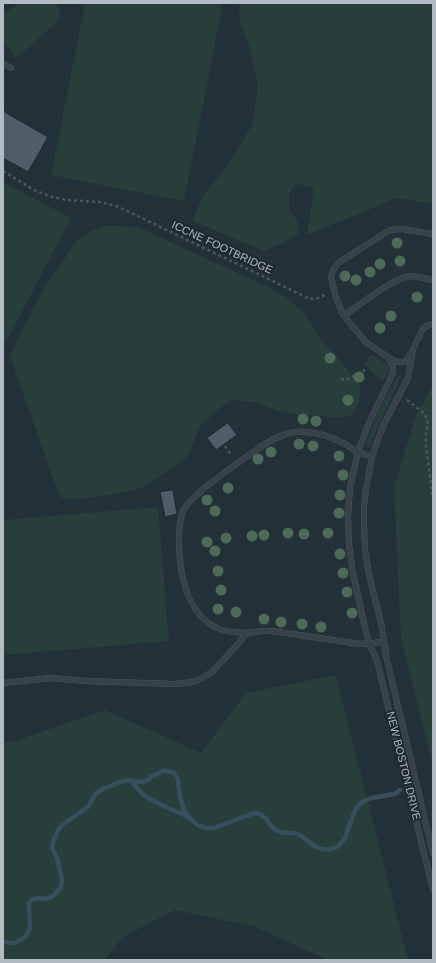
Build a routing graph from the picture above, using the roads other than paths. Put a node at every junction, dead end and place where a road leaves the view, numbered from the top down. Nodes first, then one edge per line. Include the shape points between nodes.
1 (3, 63) edge
2 (11, 68) dead end
3 (433, 234) edge
4 (433, 280) edge
5 (344, 316) junction
6 (433, 324) edge
7 (412, 349) junction
8 (390, 359) junction
9 (358, 452) junction
10 (372, 457) junction
11 (246, 633) junction
12 (384, 642) junction
13 (369, 643) junction
14 (3, 683) edge
15 (433, 854) edge
16 (433, 890) edge

1 - 2 lane
3 - 5 lane via 394,229 335,265 331,275 336,298
4 - 5 lane via 411,276 398,280
5 - 8 lane via 367,343
6 - 7 lane via 423,328
7 - 8 lane via 404,362
7 - 10 lane, NEW BOSTON DRIVE via 408,378 384,424
8 - 9 lane, NEW BOSTON DRIVE via 393,373
9 - 10 lane
9 - 11 lane via 322,435 303,432 284,434 232,467 199,492 188,504 181,518 179,544 181,572 188,595 198,613 212,626 226,631
9 - 13 lane, NEW BOSTON DRIVE via 350,488 349,544 358,600
10 - 12 lane, NEW BOSTON DRIVE via 365,495 364,539
11 - 13 lane via 272,631
11 - 14 lane via 212,672 193,682 175,684 51,678
12 - 13 lane
12 - 15 lane, NEW BOSTON DRIVE
13 - 16 lane, NEW BOSTON DRIVE via 377,661

